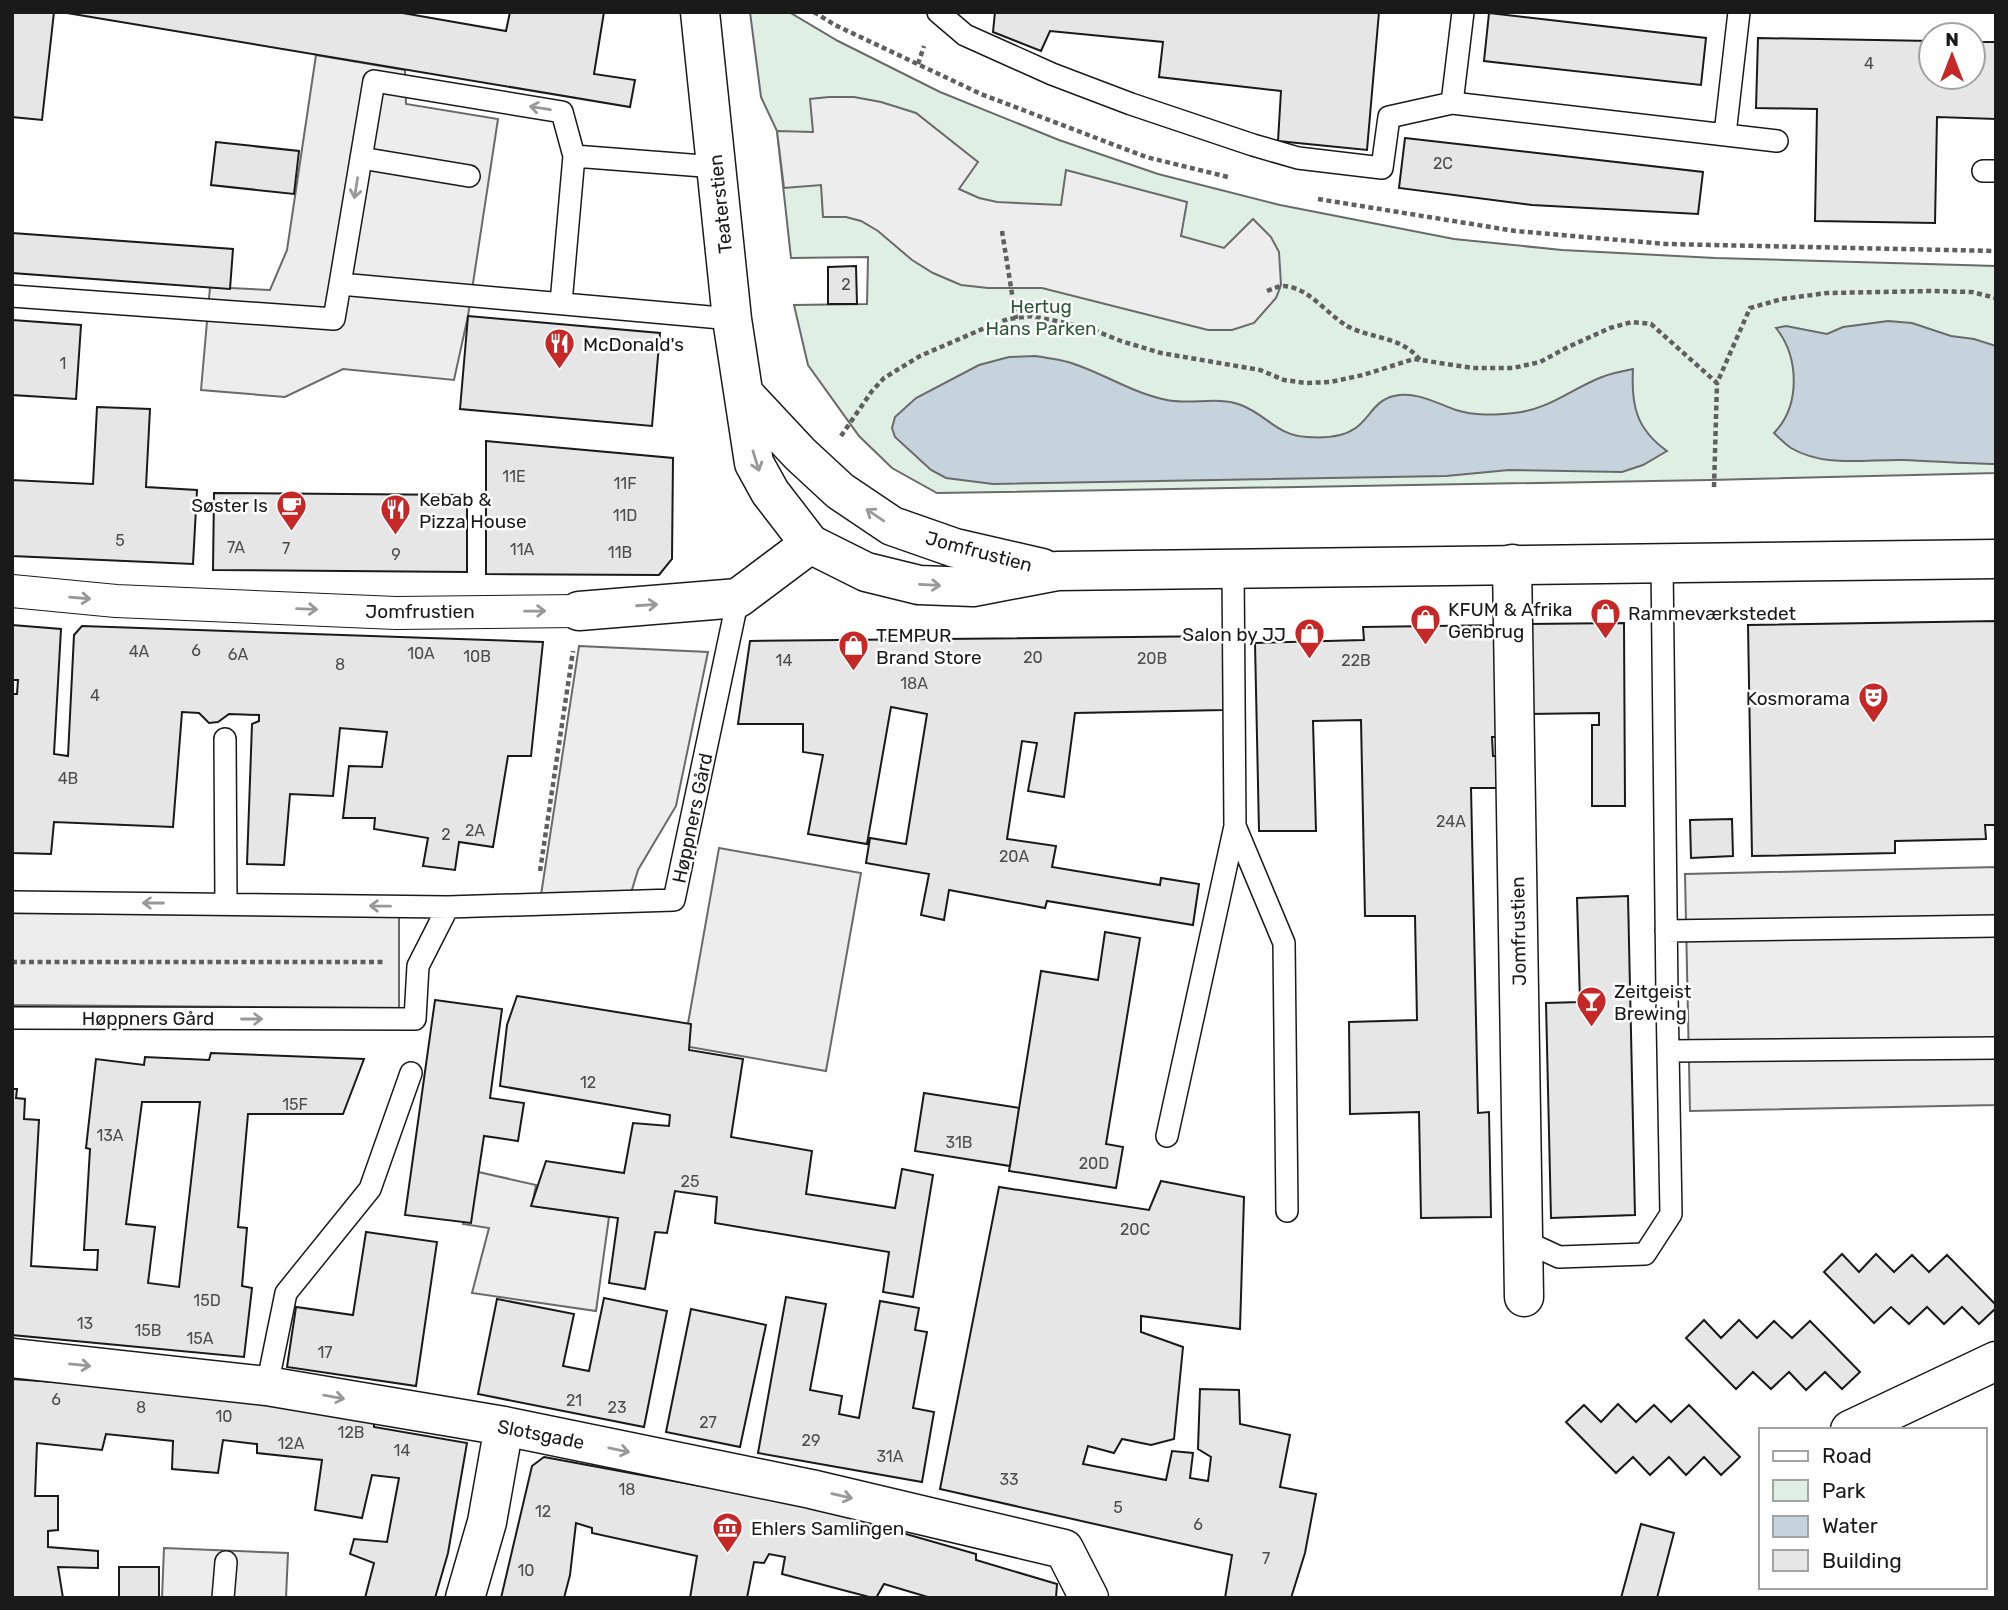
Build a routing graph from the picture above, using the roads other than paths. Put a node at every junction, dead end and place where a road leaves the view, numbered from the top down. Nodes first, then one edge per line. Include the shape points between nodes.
1 (700, 12) edge
2 (938, 12) edge
3 (1463, 12) edge
4 (1740, 12) edge
5 (1452, 103) junction
6 (1725, 134) junction
7 (1777, 141) dead end
8 (574, 156) junction
9 (361, 158) junction
10 (716, 167) junction
11 (469, 176) dead end
12 (340, 284) junction
13 (12, 296) edge
14 (561, 303) junction
15 (732, 319) junction
16 (744, 394) junction
17 (810, 544) junction
18 (1996, 559) edge
19 (1662, 563) junction
20 (1512, 565) junction
21 (1233, 568) junction
22 (1057, 571) junction
23 (12, 591) edge
24 (738, 598) junction
25 (579, 611) joint
26 (225, 738) dead end
27 (1235, 826) junction
28 (12, 902) edge
29 (226, 903) junction
30 (449, 907) junction
31 (1996, 926) edge
32 (1667, 931) junction
33 (12, 1018) edge
34 (1996, 1048) edge
35 (1669, 1052) junction
36 (411, 1073) dead end
37 (1167, 1136) dead end
38 (1287, 1212) dead end
39 (1522, 1240) junction
40 (1524, 1297) dead end
41 (12, 1358) edge
42 (1996, 1361) edge
43 (267, 1385) junction
44 (504, 1426) junction
45 (1854, 1428) edge
46 (226, 1562) dead end
47 (223, 1598) edge
48 (465, 1598) edge
49 (1089, 1598) edge

1 - 10 street, Teaterstien
2 - 5 lane via 965,34 1052,74 1298,158 1382,168 1389,117
3 - 5 lane
4 - 6 lane
5 - 6 lane
6 - 7 lane
8 -> 9 lane via 562,112 374,80
8 - 10 lane
8 - 14 lane
9 - 11 lane
9 -> 12 lane
10 - 15 street, Teaterstien
12 - 13 lane via 334,319
12 - 14 lane
14 - 15 lane
15 - 16 street, Teaterstien
16 -> 17 street, Jomfrustien via 754,463
22 -> 16 street, Jomfrustien via 955,548 892,526 840,491
17 -> 22 street, Jomfrustien via 866,572 919,585 973,587
17 - 24 street
18 - 19 street, Jomfrustien
19 - 20 street, Jomfrustien
19 - 32 lane
20 - 21 street, Jomfrustien
20 - 39 street, Jomfrustien
21 - 22 street, Jomfrustien
21 - 27 lane
23 -> 25 street, Jomfrustien via 116,601 396,613
25 -> 24 street, Jomfrustien
24 - 30 lane, Høppners Gård via 674,900
26 - 29 lane
27 - 37 lane
27 - 38 lane via 1284,943
29 -> 28 lane, Høppners Gård
30 -> 29 lane, Høppners Gård
33 -> 30 lane, Høppners Gård via 415,1020 418,966
31 - 32 lane
32 - 35 lane
34 - 35 lane
35 - 39 lane via 1671,1214 1645,1254 1559,1257
36 - 43 lane via 370,1189 286,1293
39 - 40 street, Jomfrustien
41 -> 43 street, Slotsgade
42 - 45 street
43 -> 44 street, Slotsgade
44 - 48 street via 487,1522
44 -> 49 street, Slotsgade via 811,1489 1064,1549
46 - 47 lane

